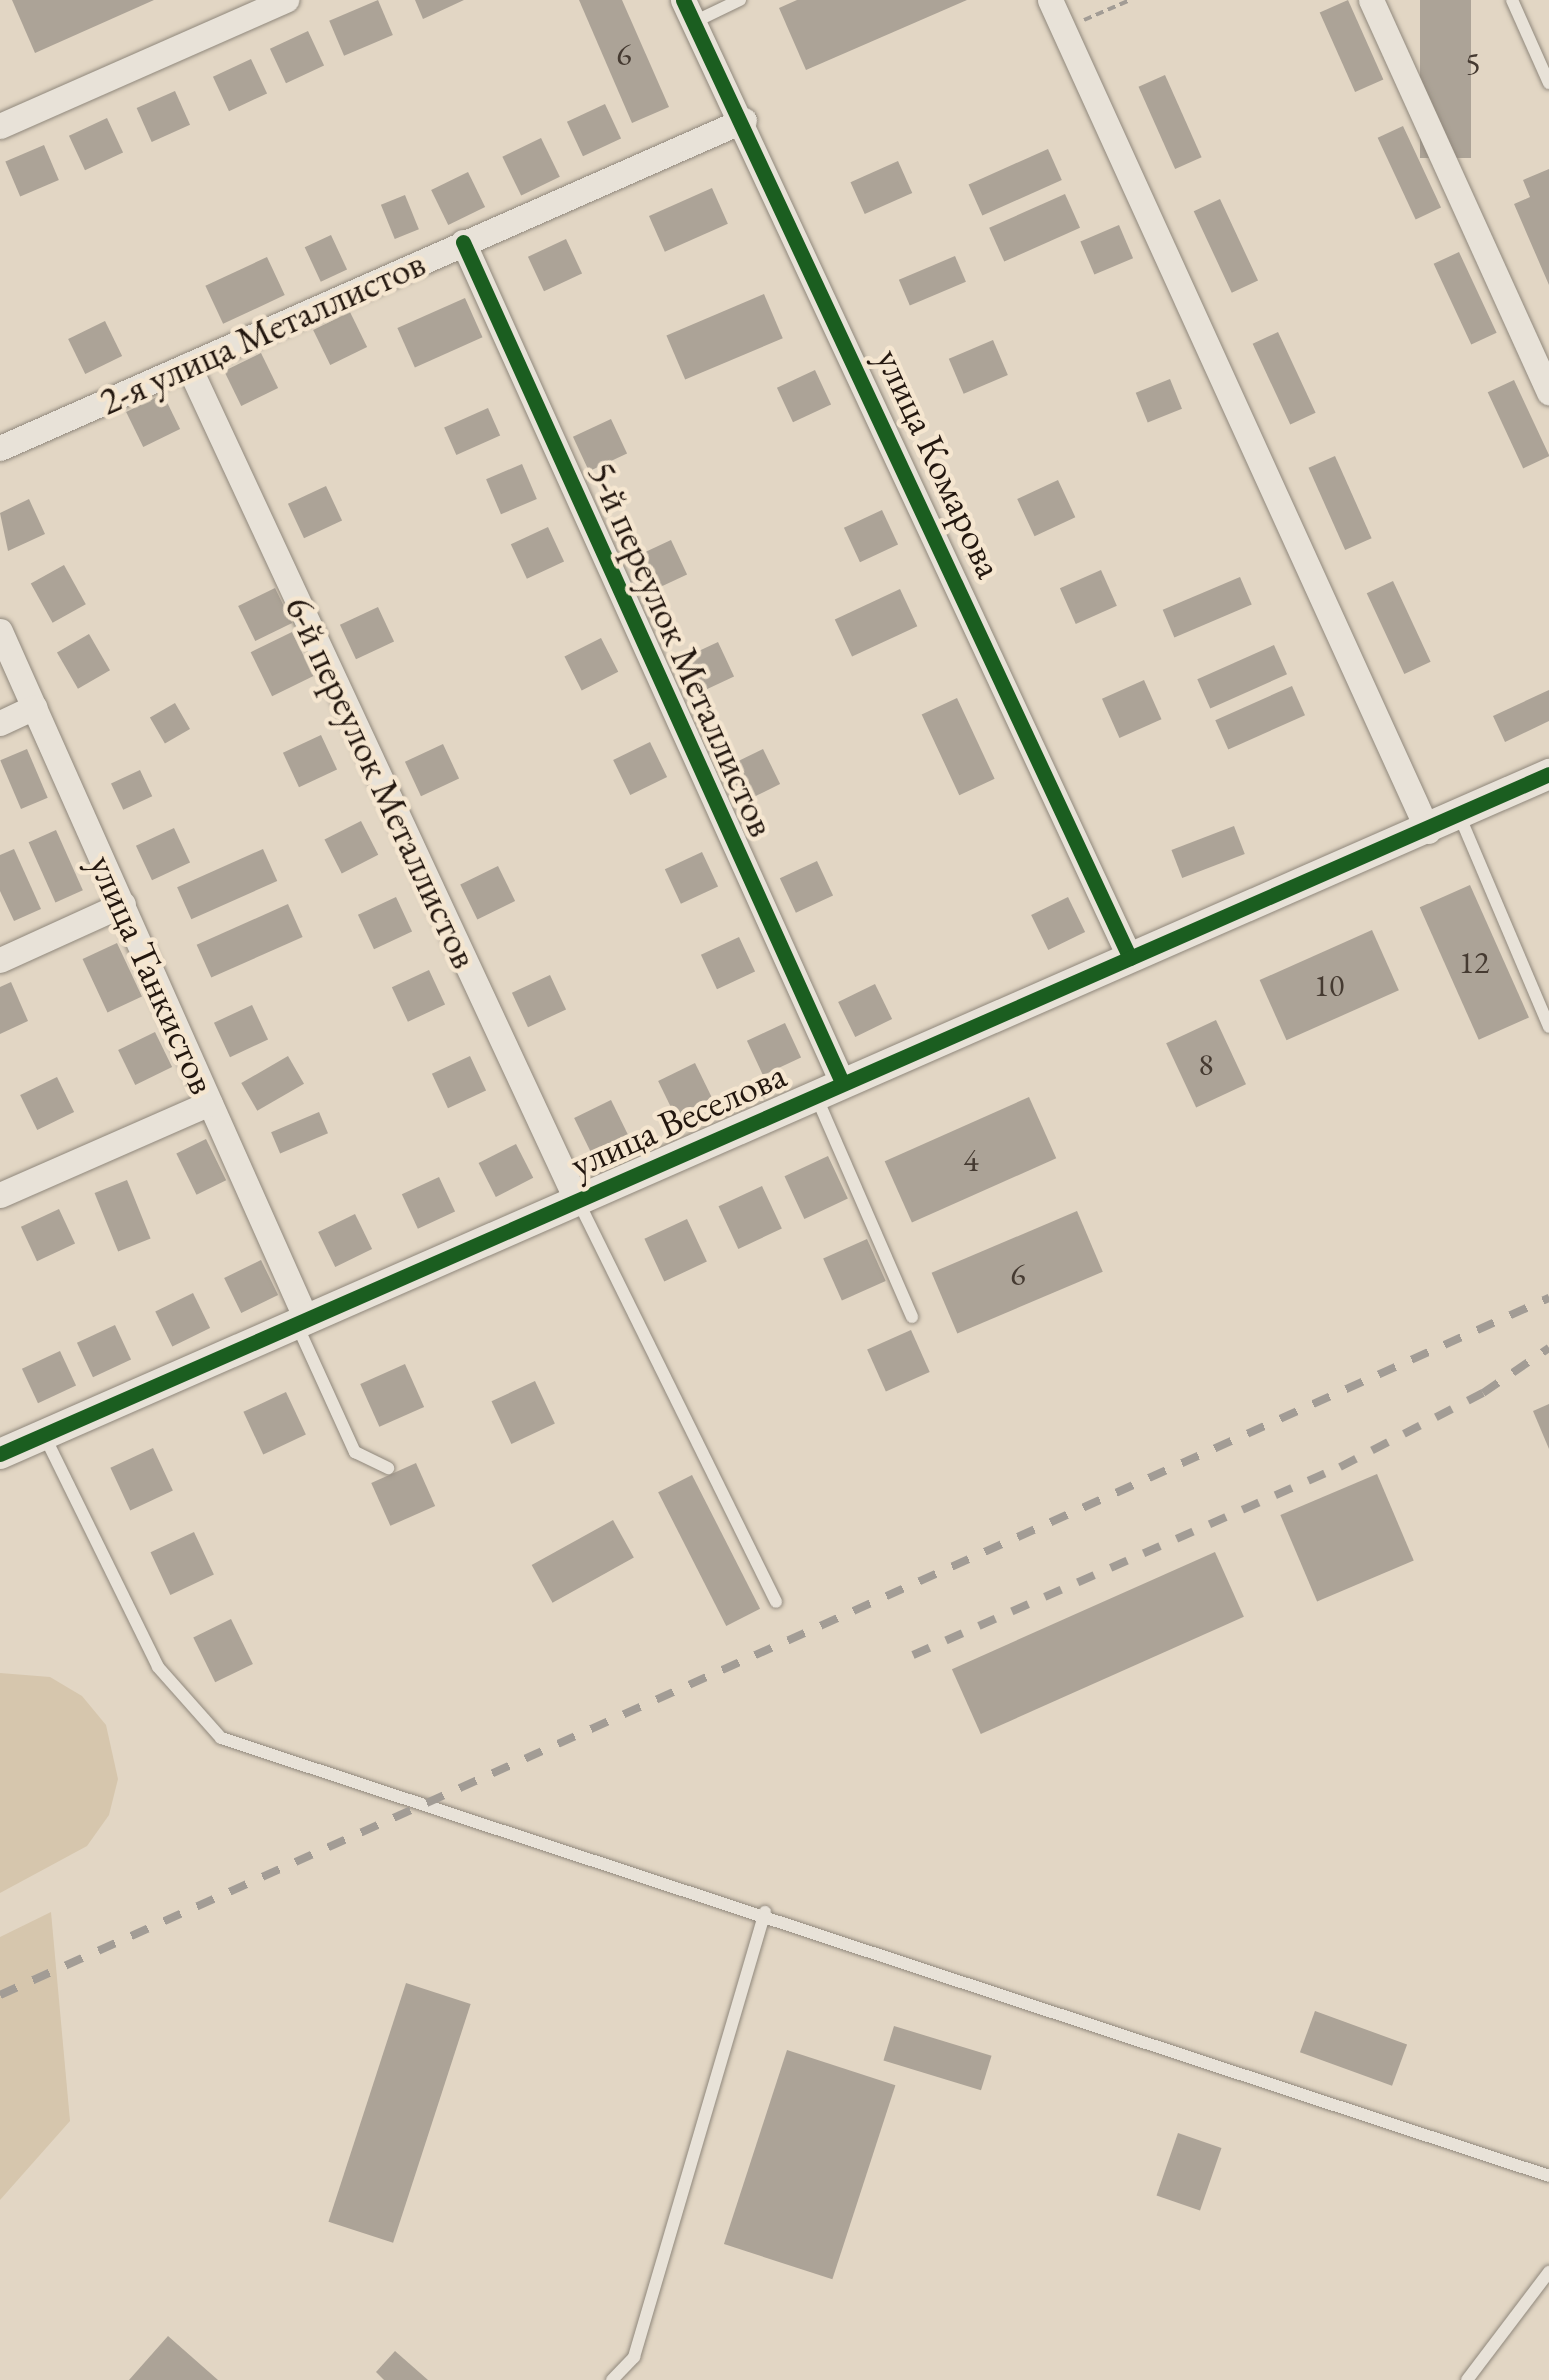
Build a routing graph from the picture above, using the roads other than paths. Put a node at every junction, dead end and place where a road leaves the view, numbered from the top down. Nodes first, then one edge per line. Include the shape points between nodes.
1 (286, 0) edge
2 (740, 0) edge
3 (1050, 0) edge
4 (1371, 0) edge
5 (1512, 0) edge
6 (688, 11) edge
7 (1549, 82) edge
8 (744, 120) junction
9 (0, 126) edge
10 (463, 242) junction
11 (188, 365) junction
12 (1549, 392) edge
13 (0, 448) edge
14 (0, 630) edge
15 (36, 708) junction
16 (0, 724) edge
17 (1549, 774) edge
18 (1460, 817) junction
19 (1428, 831) junction
20 (123, 904) junction
21 (1130, 958) junction
22 (0, 960) edge
23 (1549, 1027) edge
24 (828, 1088) junction
25 (210, 1103) junction
26 (0, 1195) edge
27 (576, 1199) junction
28 (912, 1317) dead end
29 (301, 1321) junction
30 (44, 1435) junction
31 (0, 1454) edge
32 (388, 1468) dead end
33 (776, 1602) dead end
34 (766, 1912) junction
35 (1549, 2176) edge
36 (1549, 2272) edge
37 (612, 2380) edge
38 (1467, 2380) edge

1 - 9 street
2 - 6 lane
3 - 19 street
4 - 12 street
5 - 7 lane
6 - 8 street, улица Комарова
8 - 10 street, 2-я улица Металлистов
8 - 21 street, улица Комарова
10 - 11 street, 2-я улица Металлистов
10 - 24 street, 5-й переулок Металлистов
11 - 13 street, 2-я улица Металлистов
11 - 27 street, 6-й переулок Металлистов
14 - 15 street, улица Танкистов
15 - 16 street
15 - 20 street, улица Танкистов
17 - 18 street, улица Веселова
18 - 19 street, улица Веселова
18 - 23 lane
19 - 21 street, улица Веселова
20 - 22 street
20 - 25 street, улица Танкистов
21 - 24 street, улица Веселова
24 - 27 street, улица Веселова
24 - 28 lane
25 - 26 street
25 - 29 street, улица Танкистов
27 - 29 street, улица Веселова
27 - 33 lane
29 - 30 street, улица Веселова
29 - 32 lane via 355,1452
30 - 31 street, улица Веселова
30 - 34 lane via 158,1667 220,1738
34 - 35 lane
34 - 37 lane via 634,2357
36 - 38 lane

